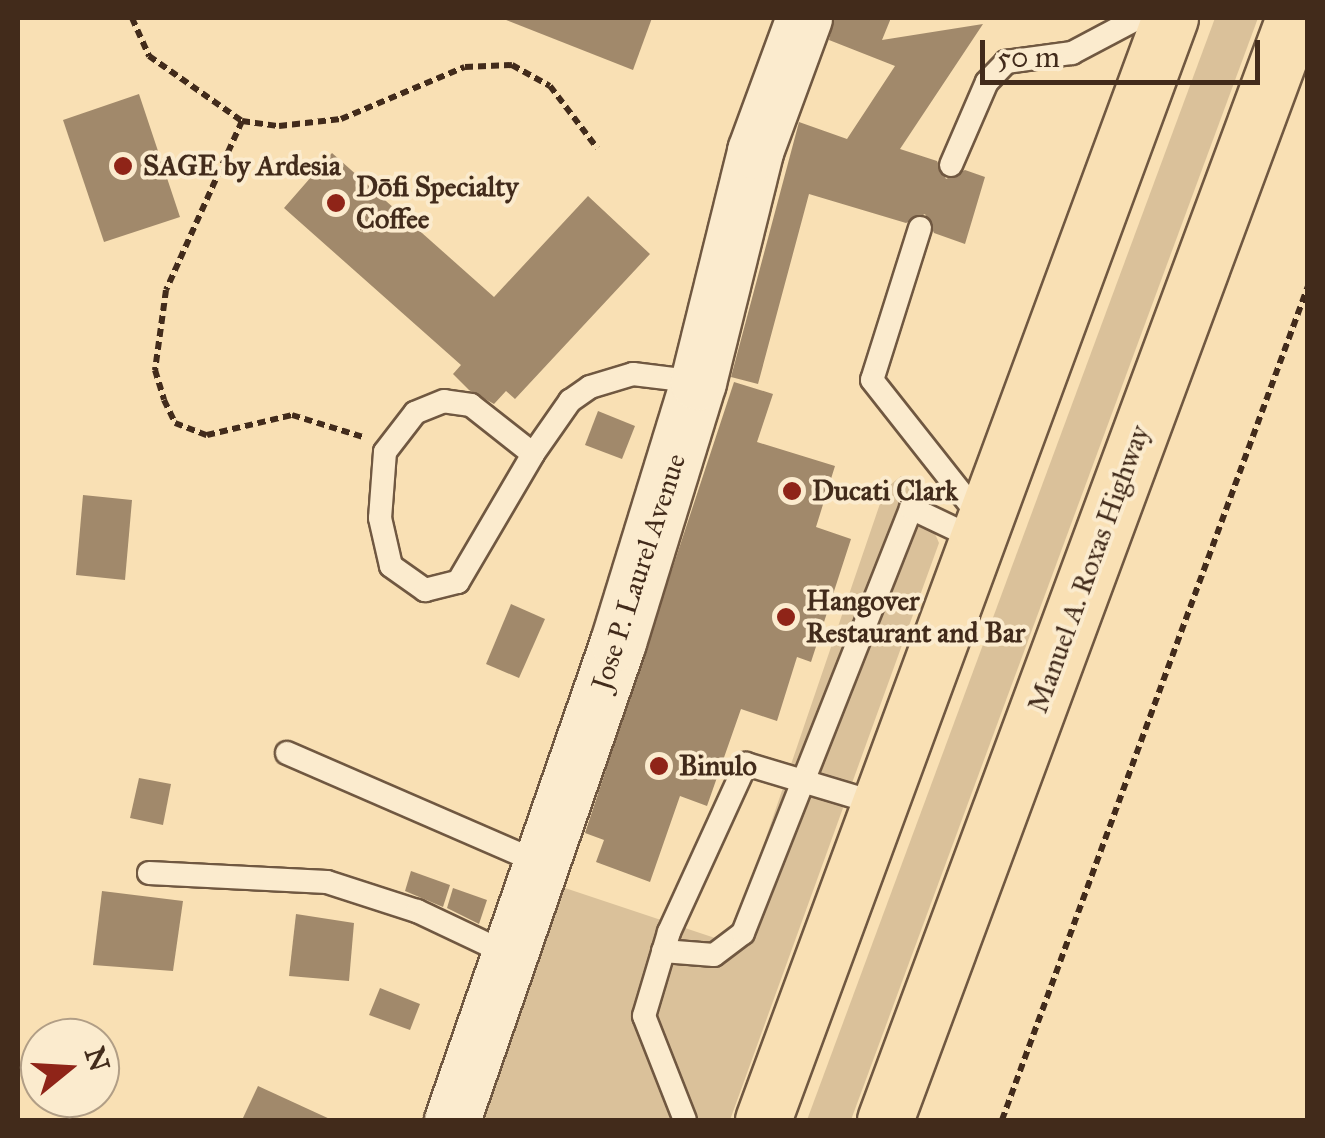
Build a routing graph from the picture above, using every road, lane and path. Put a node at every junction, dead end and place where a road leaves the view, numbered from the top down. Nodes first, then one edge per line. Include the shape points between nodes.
1 (132, 18) edge
2 (804, 18) edge
3 (1138, 18) edge
4 (1170, 18) edge
5 (1294, 18) edge
6 (242, 121) junction
7 (597, 148) dead end
8 (951, 165) dead end
9 (920, 228) dead end
10 (1308, 286) edge
11 (698, 382) junction
12 (385, 452) junction
13 (533, 454) junction
14 (978, 528) junction
15 (287, 753) dead end
16 (806, 780) junction
17 (879, 804) junction
18 (542, 864) junction
19 (148, 874) dead end
20 (663, 950) junction
21 (510, 955) junction
22 (784, 1064) junction
23 (452, 1120) edge
24 (685, 1120) edge
25 (734, 1120) edge
26 (763, 1120) edge
27 (884, 1120) edge
28 (1002, 1120) edge

1 - 6 path via 149,56
2 - 11 street, Jose P. Laurel Avenue via 755,151
3 - 8 lane via 1072,53 1006,62 987,82
4 - 14 main road
5 - 27 main road, Manuel A. Roxas Highway
6 - 7 path via 278,126 341,120 465,66 512,65 550,86
6 - 12 path via 166,290 154,370 164,400 175,422 207,436 292,416 343,427
9 - 14 lane via 872,380
10 - 28 path
11 - 13 lane via 662,374 610,378 570,402
11 - 18 street, Jose P. Laurel Avenue
12 - 13 lane via 415,413 458,400
12 - 13 lane via 382,547 408,584 425,590 458,582
14 - 16 lane via 911,508
14 - 17 main road
15 - 18 lane
16 - 17 lane
16 - 20 lane via 743,933 714,956
16 - 20 lane via 746,764
17 - 22 main road
18 - 21 street, Jose P. Laurel Avenue
19 - 21 lane via 327,882 417,911
20 - 24 lane via 644,1016
21 - 23 street, Jose P. Laurel Avenue
22 - 25 lane
22 - 26 main road

